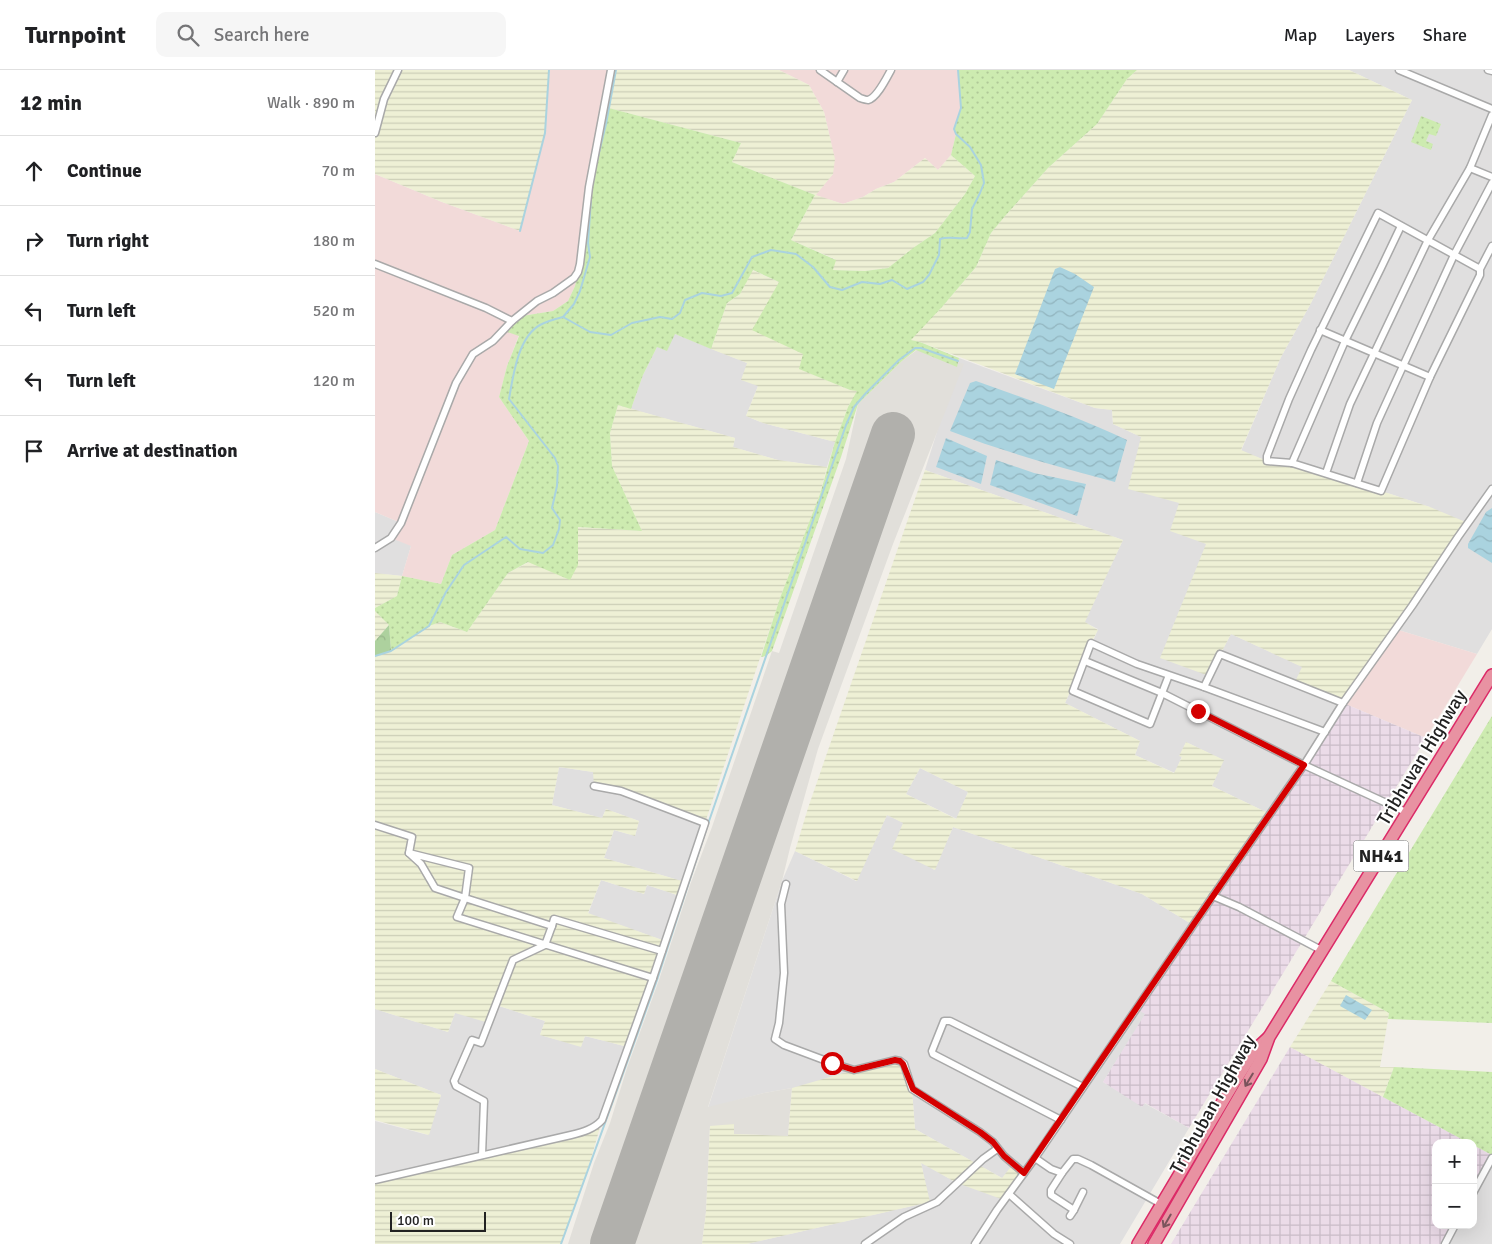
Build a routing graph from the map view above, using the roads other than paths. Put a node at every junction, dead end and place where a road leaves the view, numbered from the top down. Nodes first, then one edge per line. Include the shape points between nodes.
1 (398, 70) edge
2 (611, 70) edge
3 (820, 70) edge
4 (844, 70) edge
5 (891, 70) edge
6 (1399, 70) edge
7 (1488, 70) edge
8 (1492, 72) edge
9 (837, 82) junction
10 (1492, 109) edge
11 (1492, 115) edge
12 (375, 133) edge
13 (1470, 168) junction
14 (1492, 177) edge
15 (1492, 183) edge
16 (1401, 226) junction
17 (1428, 240) junction
18 (1492, 246) edge
19 (1454, 255) junction
20 (375, 264) edge
21 (1480, 269) junction
22 (512, 320) junction
23 (1321, 330) junction
24 (1345, 341) junction
25 (1374, 354) junction
26 (1403, 366) junction
27 (1430, 377) junction
28 (1292, 463) junction
29 (1327, 473) junction
30 (1357, 483) junction
31 (1492, 489) edge
32 (375, 548) edge
33 (1085, 661) junction
34 (1169, 675) junction
35 (1492, 675) edge
36 (1204, 687) junction
37 (1162, 693) junction
38 (1343, 703) junction
39 (1325, 732) junction
40 (1304, 765) junction
41 (594, 786) dead end
42 (1408, 813) junction
43 (375, 825) edge
44 (409, 853) junction
45 (786, 884) dead end
46 (1213, 896) junction
47 (465, 898) junction
48 (552, 926) junction
49 (545, 945) junction
50 (661, 951) junction
51 (1323, 951) junction
52 (653, 978) junction
53 (1269, 1036) junction
54 (1083, 1087) junction
55 (1061, 1120) junction
56 (997, 1149) junction
57 (482, 1155) junction
58 (1035, 1158) junction
59 (1492, 1158) edge
60 (1024, 1173) junction
61 (1062, 1173) junction
62 (375, 1180) edge
63 (1477, 1186) edge
64 (1083, 1192) dead end
65 (1009, 1194) junction
66 (1161, 1204) junction
67 (1453, 1229) edge
68 (865, 1244) edge
69 (975, 1244) edge
70 (1070, 1244) edge
71 (1138, 1244) edge
72 (1153, 1244) edge
73 (1445, 1244) edge

1 - 12 street via 384,99
2 - 22 street via 589,187 578,272
3 - 9 street
4 - 9 street
5 - 9 street via 875,95 867,100
6 - 10 street
7 - 8 street
11 - 13 street
13 - 14 street
13 - 17 street
15 - 19 street
16 - 17 street
16 - 23 street via 1378,213
16 - 24 street
17 - 19 street
17 - 25 street
18 - 21 street
19 - 21 street
19 - 26 street
20 - 22 street
21 - 27 street
22 - 32 street via 493,341 473,354 456,383 401,522 391,538
23 - 24 street
23 - 28 street via 1267,456 1267,460
24 - 25 street
24 - 28 street
25 - 26 street
25 - 29 street via 1350,404
26 - 27 street
26 - 30 street via 1377,423
27 - 30 street via 1381,491
28 - 29 street
29 - 30 street
31 - 38 street
33 - 34 street via 1091,643
33 - 37 street
33 - 37 street via 1073,691 1150,724
34 - 36 street
34 - 37 street
35 - 42 highway, Tribhuvan Highway / NH41
36 - 38 street via 1220,654
36 - 39 street
37 - 40 street
38 - 39 street
39 - 40 street
40 - 42 street
40 - 46 street
41 - 50 street via 621,791 705,823
42 - 51 highway, Tribhuvan Highway / NH41
43 - 44 street via 412,836
44 - 47 street via 421,864 435,888
44 - 47 street via 469,868
45 - 56 street via 781,904 784,973 775,1039 854,1070 900,1061 913,1089 980,1132
46 - 51 street
46 - 54 street
47 - 48 street
47 - 49 street via 457,917
48 - 49 street
48 - 50 street via 554,919
49 - 52 street
49 - 57 street via 513,960 481,1043 472,1040 454,1081 456,1086 484,1102
50 - 52 street
51 - 53 highway, Tribhuvan Highway / NH41
52 - 57 street via 598,1126
53 - 66 highway, Tribhuban Highway / NH41 via 1254,1051
53 -> 72 highway, Tribhuban Highway / NH41 via 1261,1059
54 - 55 street
54 - 55 street via 950,1021 944,1022 933,1054
55 - 58 street
56 - 60 street
56 - 68 street via 937,1202 904,1218
57 - 62 street
58 - 60 street
58 - 61 street
59 - 63 street
60 - 65 street
61 - 64 street via 1051,1195 1072,1213
61 - 66 street via 1073,1159 1078,1159
65 - 69 street
65 - 70 street
66 - 71 highway, Tribhuban Highway / NH41
67 - 73 street

